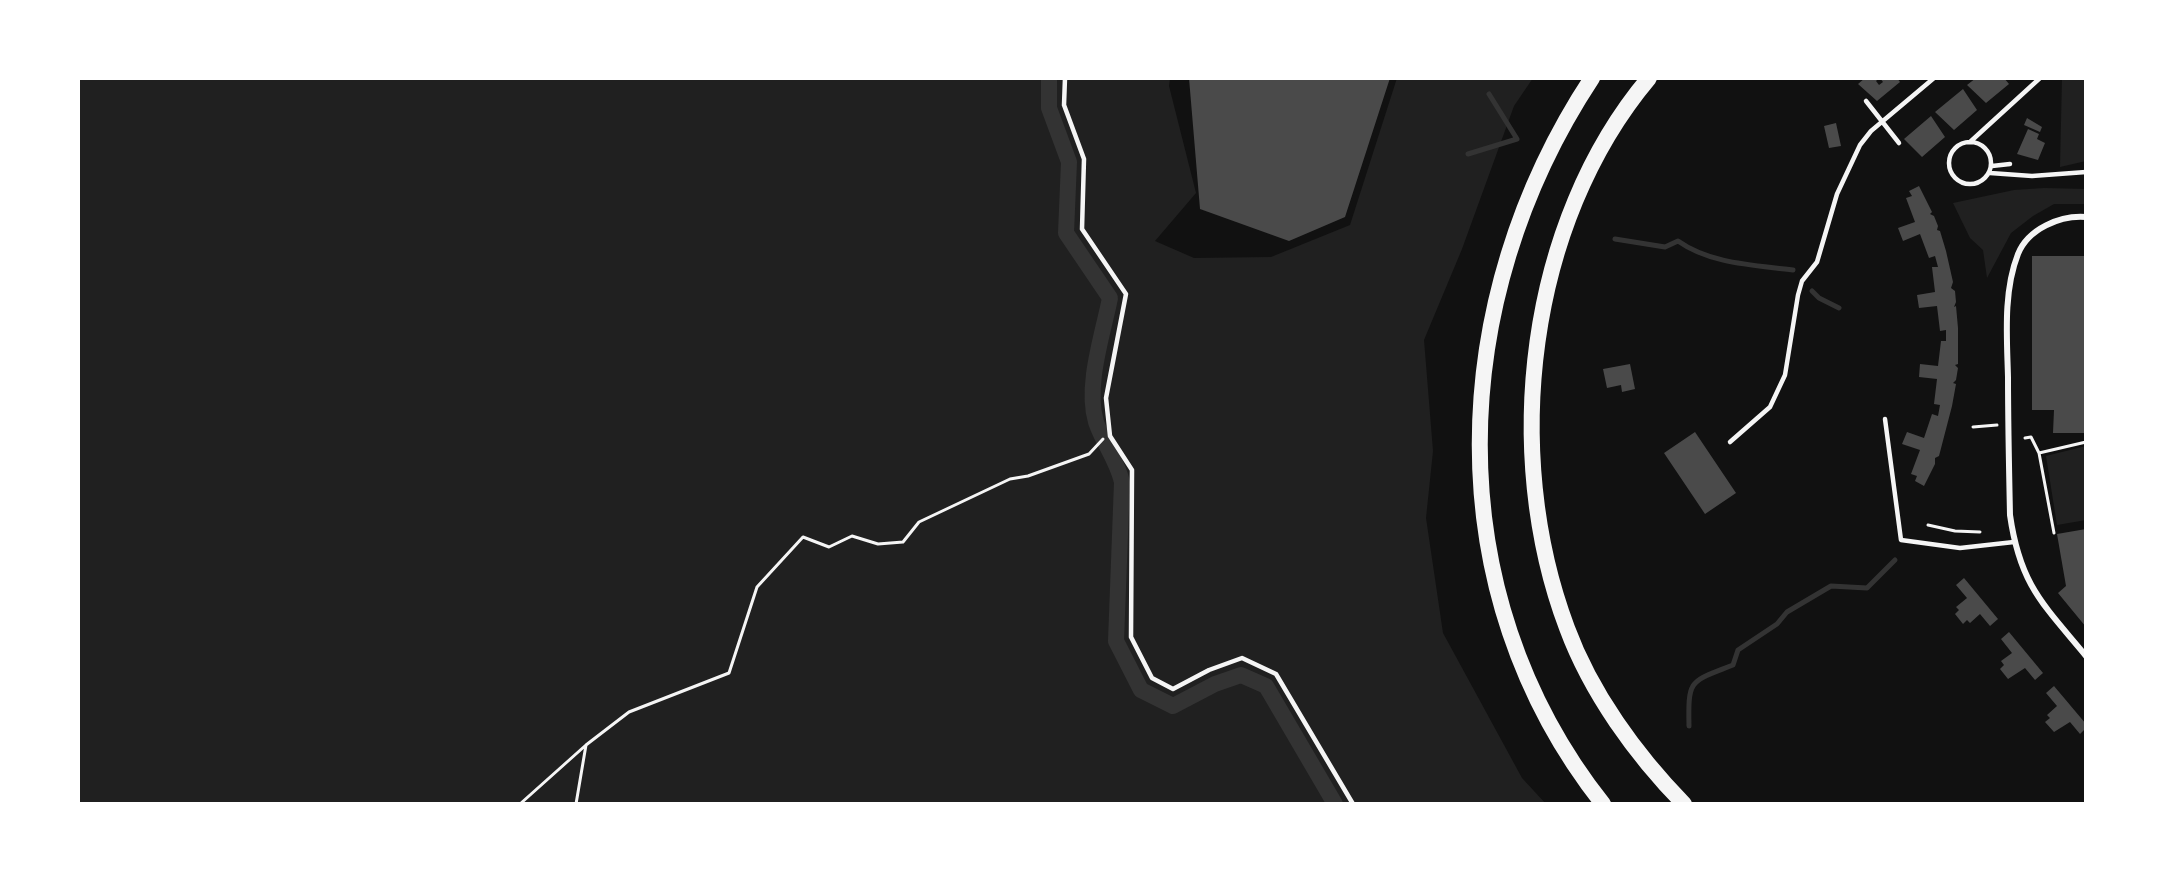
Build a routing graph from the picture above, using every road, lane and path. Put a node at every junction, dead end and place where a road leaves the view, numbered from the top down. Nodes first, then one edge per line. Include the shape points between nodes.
1 (1065, 78) edge
2 (1592, 78) edge
3 (1649, 78) edge
4 (1934, 78) edge
5 (2040, 78) edge
6 (1866, 101) dead end
7 (1882, 121) junction
8 (1970, 142) junction
9 (1899, 143) dead end
10 (2010, 164) dead end
11 (1992, 166) junction
12 (2086, 172) edge
13 (1990, 173) junction
14 (2086, 218) edge
15 (1886, 419) dead end
16 (1997, 425) dead end
17 (1973, 427) dead end
18 (2025, 438) dead end
19 (1730, 442) dead end
20 (2086, 442) edge
21 (1097, 443) dead end
22 (2039, 453) junction
23 (1928, 525) dead end
24 (1980, 532) dead end
25 (2054, 533) dead end
26 (2014, 542) junction
27 (2086, 656) edge
28 (586, 745) junction
29 (520, 804) edge
30 (576, 804) edge
31 (1353, 804) edge
32 (1603, 804) edge
33 (1684, 804) edge

1 - 31 lane via 1064,105 1084,159 1082,229 1126,294 1106,398 1110,436 1132,470 1131,637 1152,678 1173,689 1242,658 1276,674
2 - 32 highway via 1538,175 1508,255 1487,350 1479,455 1488,551 1515,650 1556,739
3 - 33 highway via 1621,116 1590,172 1555,261 1543,304 1534,373 1532,449 1544,549 1567,628 1582,662 1624,732
4 - 7 lane
5 - 8 lane
6 - 7 lane
7 - 9 lane
7 - 19 lane via 1860,145 1837,194 1817,262 1802,281 1785,375 1770,406
8 - 11 lane via 1984,146
8 - 13 lane via 1957,146 1949,158 1954,177 1973,185
10 - 11 lane
11 - 13 lane
12 - 13 lane via 2032,176
14 - 26 street via 2060,220 2035,232 2018,252 2013,270 2007,331
15 - 26 lane via 1901,540 1960,548
16 - 17 path
18 - 22 path via 2031,437
20 - 22 path
21 - 28 path via 1089,454 1010,479 919,522 903,542 878,544 852,536 829,547 803,537 757,587 729,673 629,712
22 - 25 path
23 - 24 path
26 - 27 street via 2033,591
28 - 29 path
28 - 30 path

